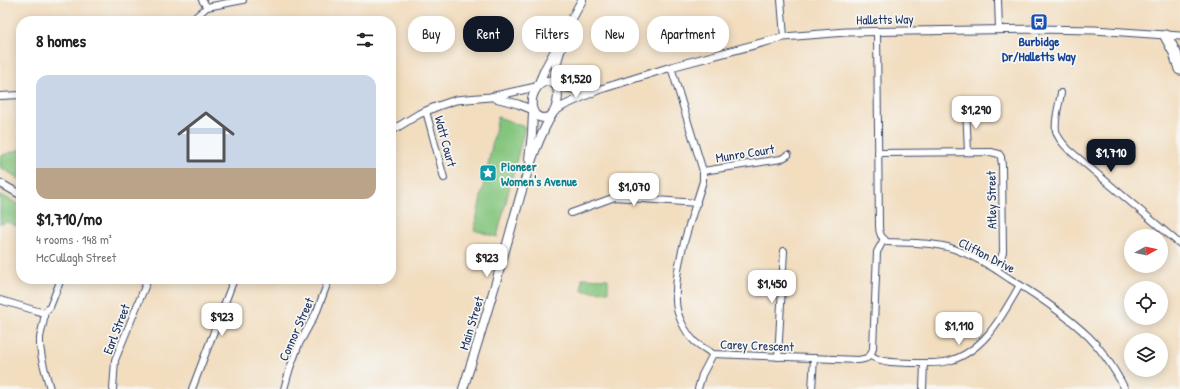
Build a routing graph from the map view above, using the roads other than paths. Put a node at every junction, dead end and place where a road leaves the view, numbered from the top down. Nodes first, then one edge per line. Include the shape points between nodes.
1 (202, 0) edge
2 (243, 0) edge
3 (582, 0) edge
4 (781, 0) edge
5 (998, 0) edge
6 (207, 7) junction
7 (197, 16) edge
8 (574, 16) edge
9 (999, 29) junction
10 (877, 31) junction
11 (1166, 36) junction
12 (1180, 36) edge
13 (784, 37) junction
14 (554, 52) edge
15 (560, 52) edge
16 (671, 67) junction
17 (1180, 69) edge
18 (556, 85) junction
19 (537, 86) junction
20 (598, 90) junction
21 (1061, 93) dead end
22 (16, 95) edge
23 (0, 96) edge
24 (490, 97) junction
25 (966, 108) dead end
26 (426, 111) junction
27 (533, 111) junction
28 (552, 114) junction
29 (396, 127) edge
30 (968, 152) junction
31 (878, 153) junction
32 (788, 155) dead end
33 (703, 171) junction
34 (527, 172) junction
35 (444, 178) dead end
36 (0, 183) edge
37 (16, 192) edge
38 (697, 203) junction
39 (571, 213) dead end
40 (884, 239) junction
41 (1180, 244) edge
42 (784, 251) dead end
43 (997, 270) junction
44 (58, 284) edge
45 (146, 284) edge
46 (232, 284) edge
47 (327, 284) edge
48 (1020, 285) junction
49 (1, 302) edge
50 (44, 313) junction
51 (713, 354) junction
52 (871, 356) junction
53 (778, 357) junction
54 (814, 358) junction
55 (924, 363) junction
56 (50, 389) edge
57 (113, 389) edge
58 (192, 389) edge
59 (284, 389) edge
60 (463, 389) edge
61 (698, 389) edge
62 (812, 389) edge
63 (923, 389) edge
64 (1126, 389) edge

1 - 6 street
2 - 6 street
3 - 8 main road
4 - 13 street
5 - 9 street
6 - 7 street
9 - 10 street, Halletts Way
9 - 11 street, Halletts Way via 1094,30
10 - 13 street, Halletts Way
10 - 31 street
11 - 12 street, Halletts Way
11 - 17 highway
13 - 16 street, Halletts Way
14 - 19 main road
15 - 18 main road via 556,65
16 - 20 street, Halletts Way
16 - 33 street, Carey Crescent
18 - 19 main road via 547,81
18 - 20 street, Halletts Way via 577,90
18 - 28 main road via 558,100
19 - 24 street
19 - 27 main road via 532,102
20 - 28 street, Halletts Way via 563,106
21 - 41 street via 1056,132 1061,142
22 - 23 street
24 - 26 street via 456,100
24 - 27 street via 512,102
25 - 30 street
26 - 29 street
26 - 35 street, Watt Court
27 - 28 main road via 537,117 542,118
27 - 34 main road, Main Street
28 - 34 main road, Main Street
30 - 31 street, Atley Street
30 - 43 street, Atley Street via 996,153 1001,157 1003,252
31 - 40 street via 879,233
32 - 33 street, Munro Court via 781,159
33 - 38 street, Carey Crescent
34 - 60 main road, Main Street
36 - 37 street
38 - 39 street via 615,197
38 - 51 street, Carey Crescent via 677,275 676,302 682,324 694,342
40 - 43 street, Clifton Drive via 889,242 928,243 953,249
40 - 52 street via 877,252
42 - 53 street
43 - 48 street, Clifton Drive
44 - 50 street via 50,306
45 - 57 street, Earl Street via 115,360
46 - 58 street
47 - 59 street, Connor Street via 317,311 299,344
48 - 55 street via 1001,317 977,346 949,361
48 - 64 street, Clifton Drive via 1057,310 1089,337
49 - 50 street
50 - 56 street via 45,320 40,338 41,352
51 - 53 street, Carey Crescent
51 - 61 street
52 - 54 street, Carey Crescent via 864,360
52 - 55 street via 886,362
53 - 54 street, Carey Crescent
54 - 62 street
55 - 63 street

